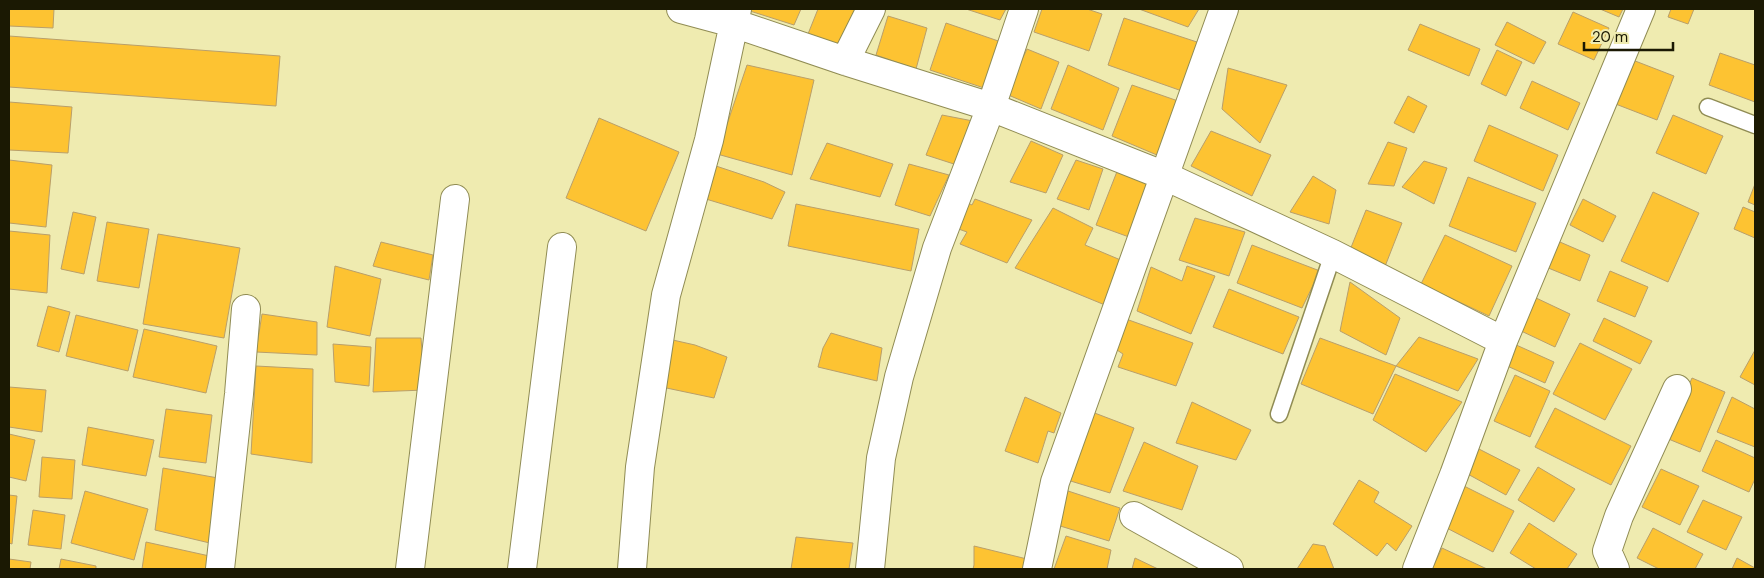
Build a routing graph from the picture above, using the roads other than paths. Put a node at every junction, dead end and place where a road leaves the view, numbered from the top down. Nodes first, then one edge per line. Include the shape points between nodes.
1 (681, 9) edge
2 (871, 9) edge
3 (1024, 9) edge
4 (1224, 9) edge
5 (1641, 9) edge
6 (735, 16) edge
7 (845, 61) junction
8 (991, 106) junction
9 (1708, 107) dead end
10 (1755, 124) edge
11 (1165, 176) junction
12 (455, 199) dead end
13 (562, 247) dead end
14 (1333, 254) junction
15 (246, 309) dead end
16 (1503, 341) junction
17 (1677, 389) dead end
18 (1279, 414) dead end
19 (1134, 516) dead end
20 (220, 569) edge
21 (410, 569) edge
22 (522, 569) edge
23 (632, 569) edge
24 (870, 569) edge
25 (1036, 569) edge
26 (1229, 569) edge
27 (1417, 569) edge
28 (1615, 569) edge

1 - 6 street
2 - 7 street
3 - 8 street
4 - 11 street
5 - 16 street
6 - 7 street
6 - 23 street via 709,140 666,295 640,467
7 - 8 street
8 - 11 street
8 - 24 street via 937,248 899,377 881,458
9 - 10 lane
11 - 14 street
11 - 25 street via 1055,482
12 - 21 street
13 - 22 street
14 - 16 street
14 - 18 lane
15 - 20 street
16 - 27 street
17 - 28 street via 1610,542 1607,551
19 - 26 street

